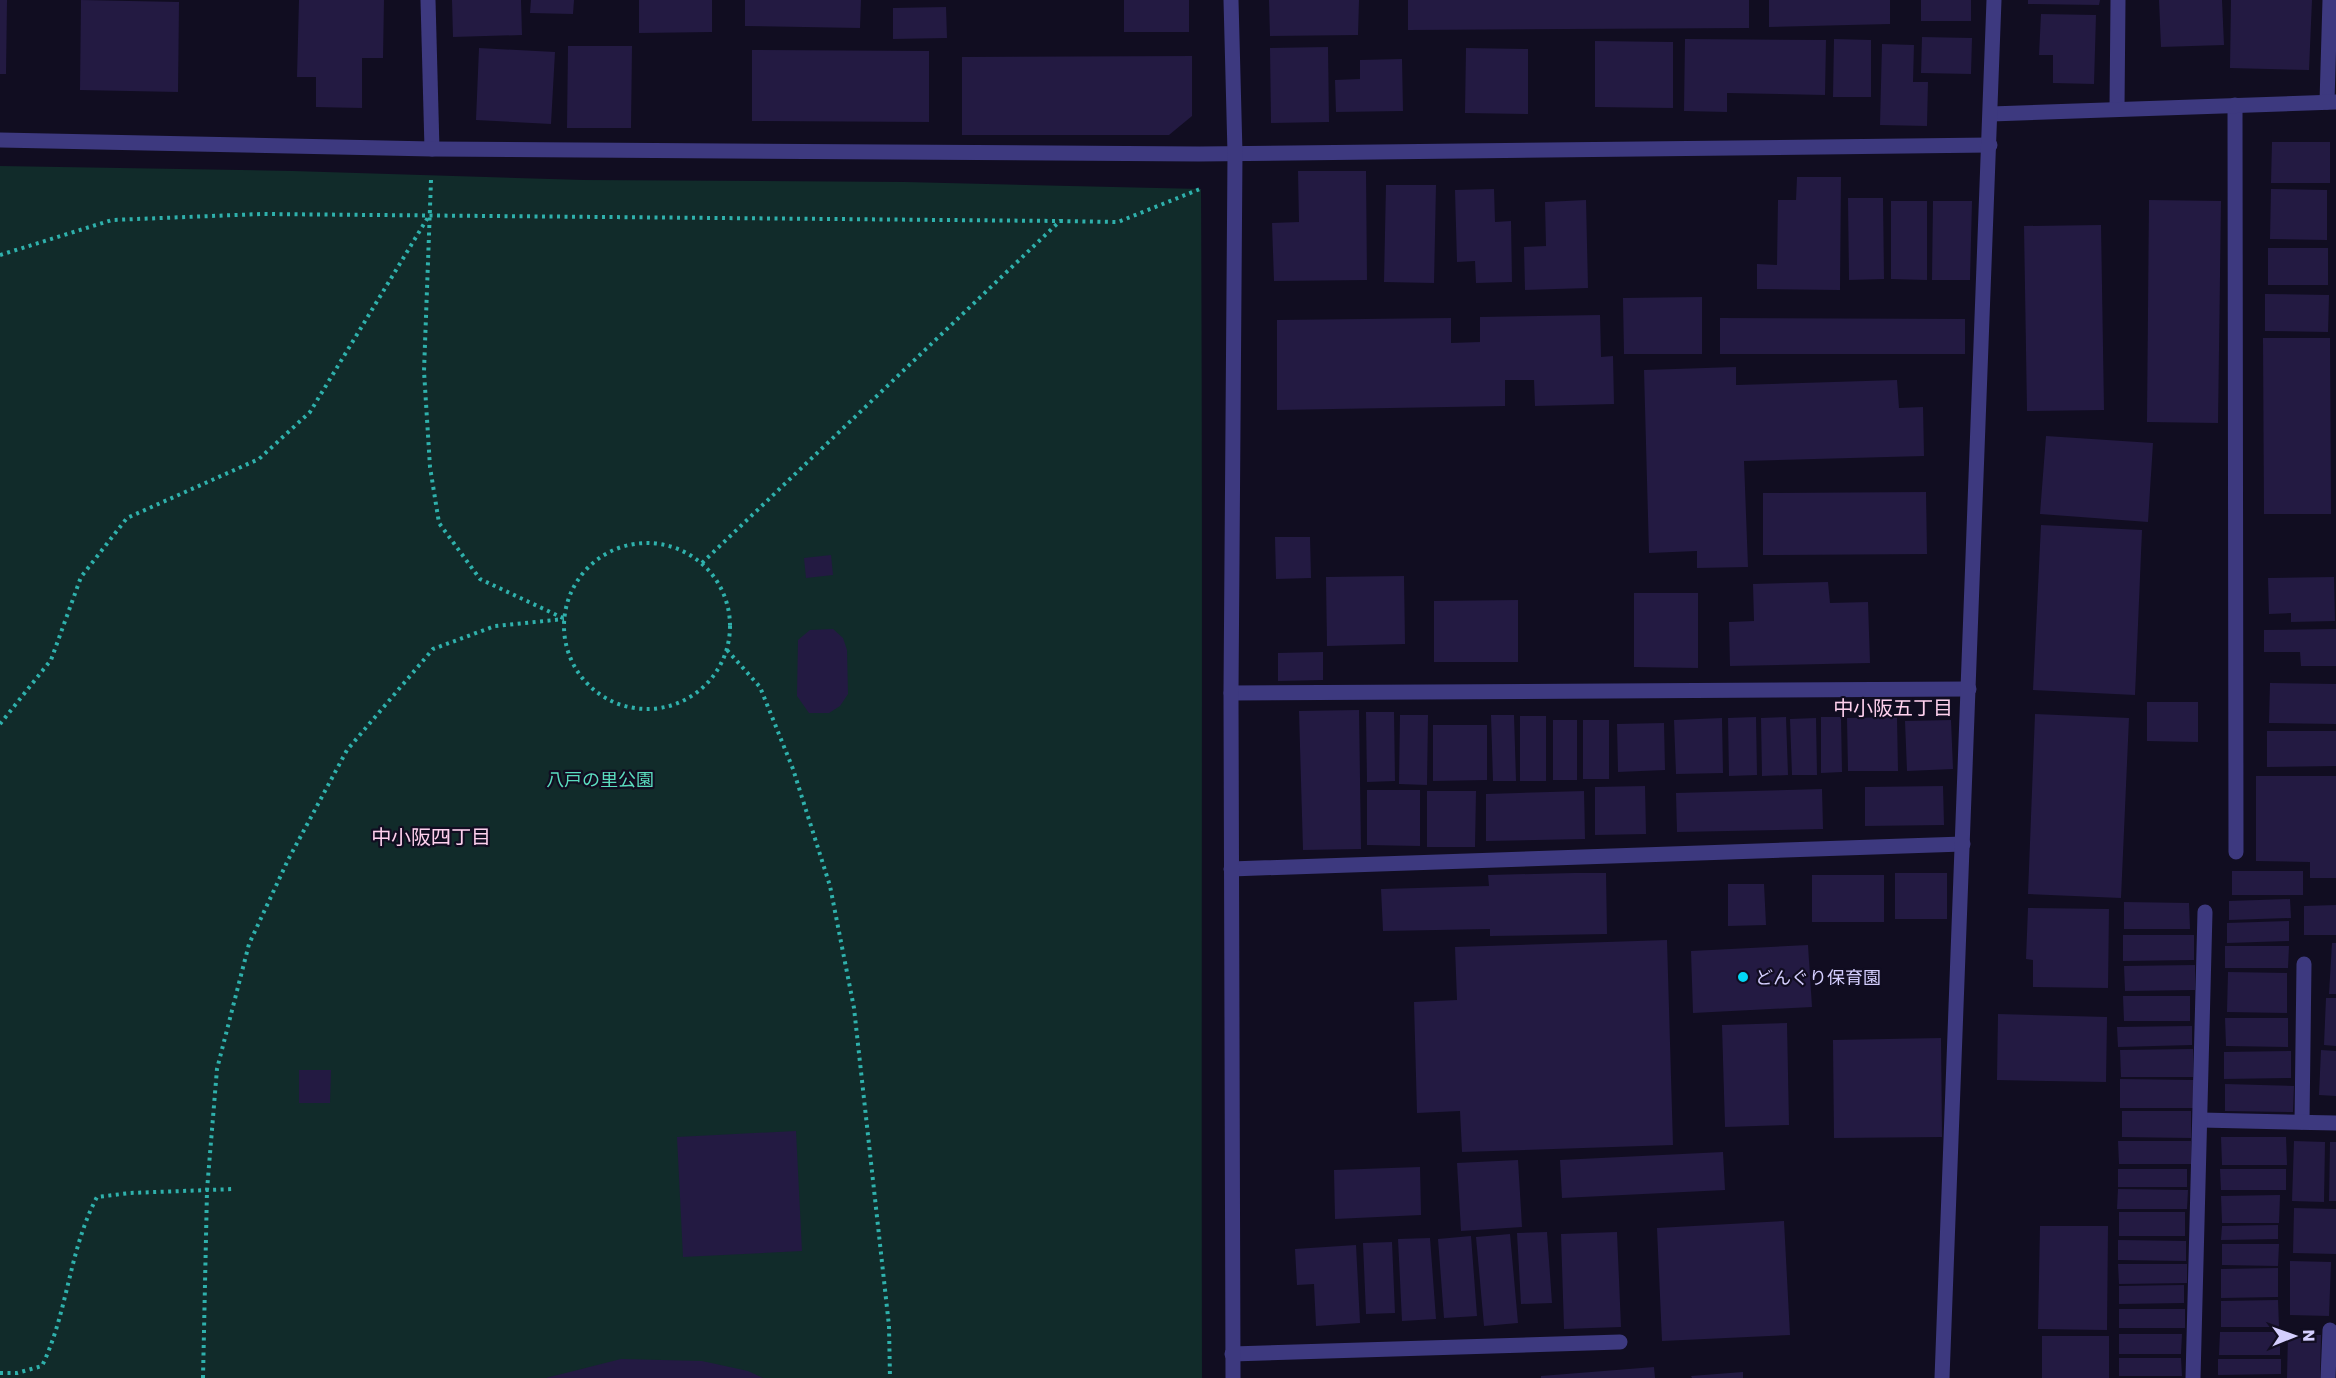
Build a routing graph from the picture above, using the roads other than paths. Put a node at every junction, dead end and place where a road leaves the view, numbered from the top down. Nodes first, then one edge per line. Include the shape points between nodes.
1 (428, 0) edge
2 (1231, 0) edge
3 (1994, 0) edge
4 (2118, 0) edge
5 (2330, 0) edge
6 (2332, 102) edge
7 (2235, 105) junction
8 (2117, 109) junction
9 (1991, 114) junction
10 (0, 140) edge
11 (1990, 145) junction
12 (432, 149) junction
13 (1235, 153) junction
14 (1969, 689) junction
15 (1230, 693) junction
16 (1963, 844) junction
17 (2236, 852) dead end
18 (1231, 868) junction
19 (2205, 912) dead end
20 (2304, 964) dead end
21 (2201, 1120) junction
22 (2302, 1122) junction
23 (2336, 1123) edge
24 (2330, 1330) dead end
25 (1620, 1342) dead end
26 (1233, 1354) junction
27 (1233, 1378) edge
28 (1942, 1378) edge
29 (2193, 1378) edge
30 (2328, 1378) edge

1 - 12 street
2 - 13 street
3 - 9 street
4 - 8 street
5 - 6 street
6 - 7 street
7 - 8 street
7 - 17 street
8 - 9 street
9 - 11 street
10 - 12 street
11 - 13 street
11 - 14 street
12 - 13 street
13 - 15 street
14 - 15 street
14 - 16 street
15 - 18 street
16 - 18 street
16 - 28 street
18 - 26 street
19 - 21 street
20 - 22 street
21 - 22 street
21 - 29 street
22 - 23 street
24 - 30 street
25 - 26 street
26 - 27 street

